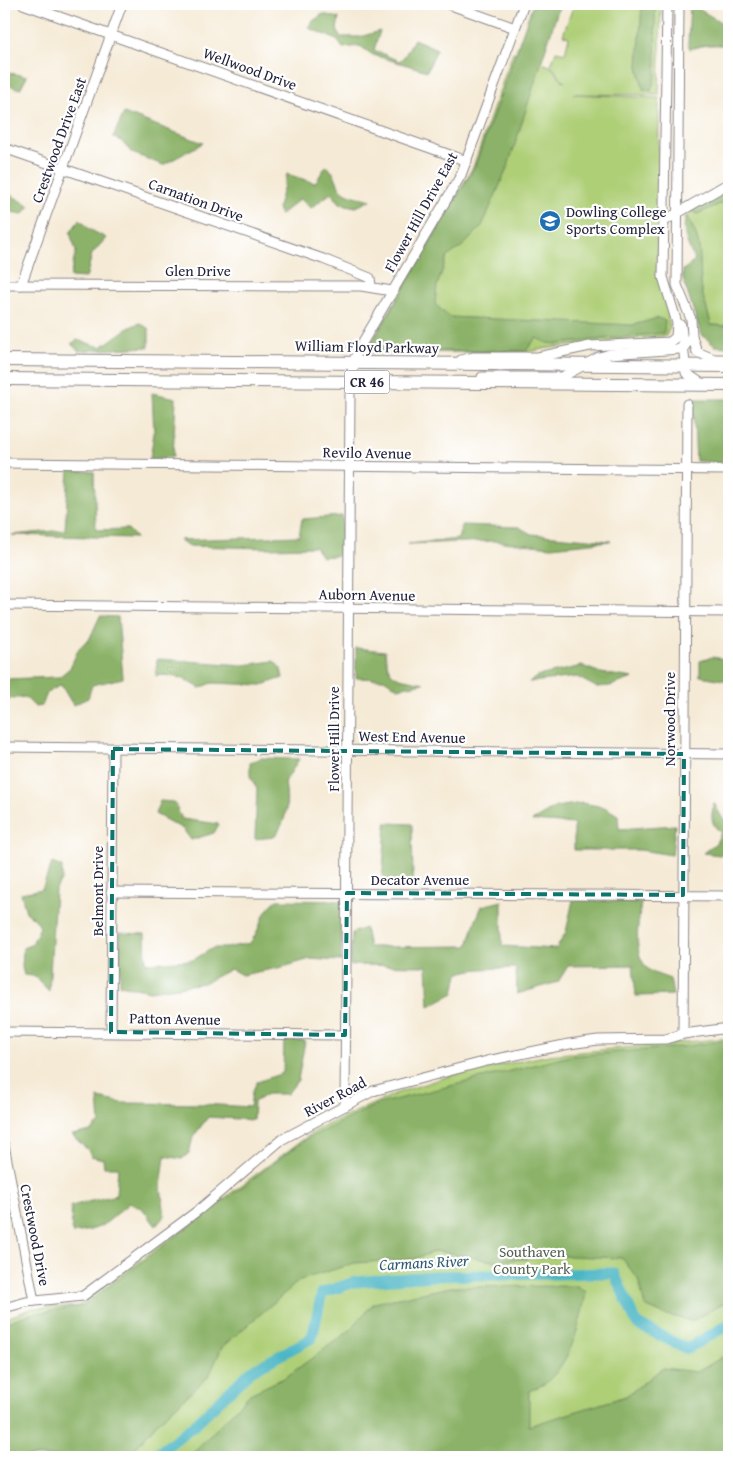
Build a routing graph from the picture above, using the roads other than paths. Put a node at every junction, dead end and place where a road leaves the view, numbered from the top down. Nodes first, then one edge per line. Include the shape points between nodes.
1 (22, 4) edge
2 (122, 4) edge
3 (448, 4) edge
4 (524, 4) edge
5 (667, 4) edge
6 (679, 4) edge
7 (667, 18) junction
8 (679, 19) junction
9 (515, 28) junction
10 (111, 34) junction
11 (666, 127) junction
12 (678, 127) junction
13 (4, 148) edge
14 (467, 161) junction
15 (64, 168) junction
16 (729, 183) edge
17 (677, 213) junction
18 (664, 221) junction
19 (4, 285) edge
20 (21, 285) junction
21 (371, 286) junction
22 (392, 291) junction
23 (669, 300) junction
24 (692, 336) junction
25 (683, 347) junction
26 (729, 359) edge
27 (4, 360) edge
28 (454, 364) junction
29 (585, 365) junction
30 (684, 366) junction
31 (729, 366) edge
32 (352, 372) junction
33 (4, 379) edge
34 (454, 383) junction
35 (708, 385) junction
36 (729, 385) edge
37 (687, 404) dead end
38 (4, 463) edge
39 (350, 467) junction
40 (686, 470) junction
41 (729, 470) edge
42 (4, 605) edge
43 (349, 608) junction
44 (685, 612) junction
45 (729, 612) edge
46 (4, 747) edge
47 (113, 749) junction
48 (348, 751) junction
49 (684, 754) junction
50 (729, 754) edge
51 (111, 892) junction
52 (347, 893) junction
53 (682, 895) junction
54 (729, 896) edge
55 (729, 1028) edge
56 (4, 1032) edge
57 (111, 1032) junction
58 (682, 1034) junction
59 (346, 1035) junction
60 (345, 1106) junction
61 (4, 1145) edge
62 (34, 1301) junction
63 (4, 1308) edge

1 - 10 street, Wellwood Drive
2 - 10 street, Crestwood Drive East
3 - 9 street
4 - 9 street, Flower Hill Drive East
5 - 7 street
6 - 8 street
7 - 8 street
7 - 11 street
8 - 12 street
9 - 14 street, Flower Hill Drive East
10 - 14 street, Wellwood Drive
10 - 15 street, Crestwood Drive East
11 - 12 street
11 - 18 street
12 - 17 street
13 - 15 street, Carnation Drive
14 - 22 street, Flower Hill Drive East
15 - 20 street, Crestwood Drive East
15 - 21 street, Carnation Drive via 357,272 370,278
16 - 17 street
17 - 18 street
17 - 24 street via 677,285 691,319
18 - 23 street via 663,277
19 - 20 street, Glen Drive
20 - 21 street, Glen Drive
21 - 22 street, Glen Drive
22 - 32 street, Flower Hill Drive East
23 - 25 street via 681,326
23 - 28 street via 677,334 670,342 590,346 538,357 474,357
24 - 25 street
24 - 26 street via 701,355
25 - 29 street via 610,354
25 - 30 street
27 - 32 highway, William Floyd Parkway / CR 46
28 - 29 highway, William Floyd Parkway / CR 46
28 - 32 highway, William Floyd Parkway / CR 46
29 - 30 highway, William Floyd Parkway / CR 46
29 - 34 street via 562,377 477,377
30 - 31 highway, William Floyd Parkway / CR 46
30 - 35 street via 692,379
32 - 33 highway, William Floyd Parkway / CR 46
32 - 34 highway, William Floyd Parkway / CR 46
32 - 39 street, Flower Hill Drive
34 - 35 highway, William Floyd Parkway / CR 46
35 - 36 highway, William Floyd Parkway / CR 46
37 - 40 street, Norwood Drive
38 - 39 street, Revilo Avenue
39 - 40 street, Revilo Avenue
39 - 43 street, Flower Hill Drive
40 - 41 street, Revilo Avenue
40 - 44 street, Norwood Drive
42 - 43 street, Auborn Avenue
43 - 44 street, Auborn Avenue
43 - 48 street, Flower Hill Drive
44 - 45 street, Auborn Avenue
44 - 49 street, Norwood Drive
46 - 47 street, West End Avenue
47 - 48 street, West End Avenue
47 - 51 street, Belmont Drive
48 - 49 street, West End Avenue
48 - 52 street, Flower Hill Drive
49 - 50 street, West End Avenue
49 - 53 street, Norwood Drive
51 - 52 street, Decator Avenue
51 - 57 street, Belmont Drive
52 - 53 street, Decator Avenue
52 - 59 street, Flower Hill Drive
53 - 54 street, Decator Avenue
53 - 58 street, Norwood Drive
55 - 58 street, River Road
56 - 57 street, Patton Avenue
57 - 59 street, Patton Avenue
58 - 60 street, River Road via 666,1039 598,1040 487,1061 374,1091
59 - 60 street, Flower Hill Drive
60 - 62 street, River Road via 282,1140 200,1209 83,1296
61 - 62 street, Crestwood Drive
62 - 63 street, River Road

